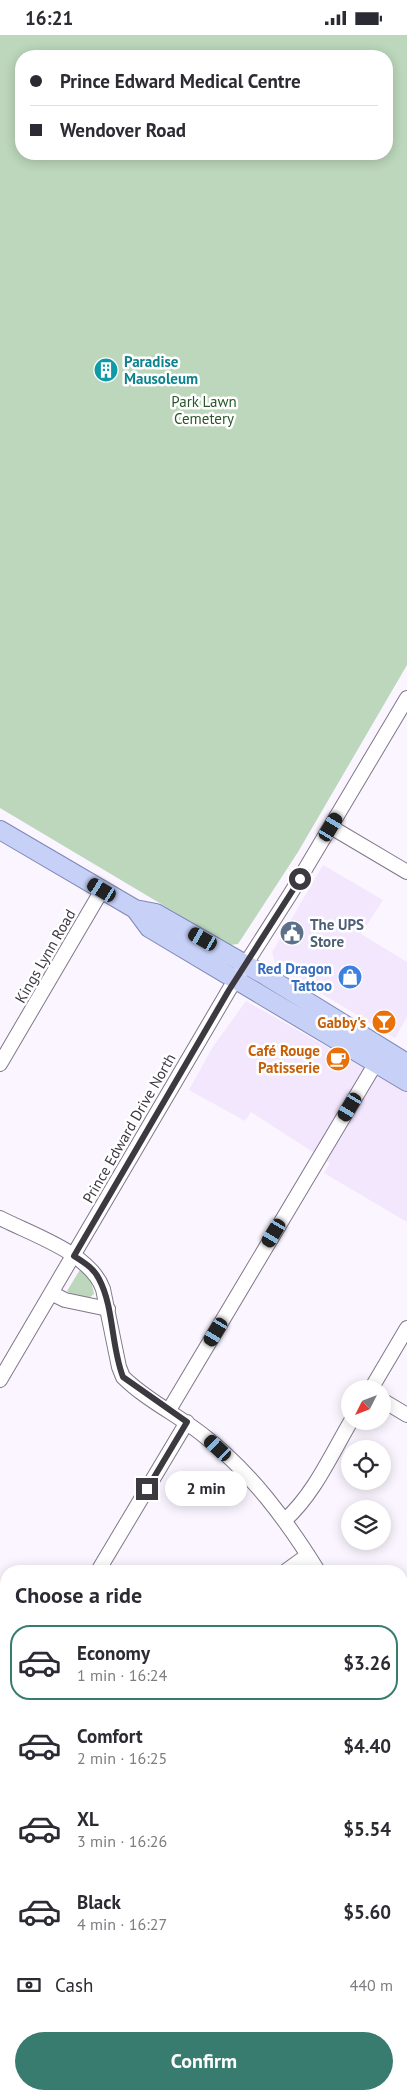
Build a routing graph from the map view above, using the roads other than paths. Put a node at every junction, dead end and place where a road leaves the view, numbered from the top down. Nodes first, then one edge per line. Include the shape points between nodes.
1 (407, 698) edge
2 (331, 827) junction
3 (0, 830) edge
4 (407, 872) edge
5 (102, 890) junction
6 (135, 909) junction
7 (246, 964) junction
8 (235, 980) junction
9 (380, 1056) junction
10 (407, 1063) edge
11 (0, 1064) edge
12 (407, 1082) edge
13 (0, 1217) edge
14 (74, 1256) junction
15 (51, 1293) junction
16 (108, 1309) junction
17 (407, 1328) edge
18 (0, 1379) edge
19 (375, 1380) edge
20 (391, 1405) edge
21 (169, 1410) junction
22 (407, 1415) edge
23 (187, 1422) junction
24 (346, 1430) edge
25 (285, 1520) junction
26 (308, 1555) junction
27 (102, 1565) edge
28 (294, 1565) edge
29 (314, 1565) edge

1 - 2 street, Prince Edward Drive North
2 - 4 street
2 - 7 street, Prince Edward Drive North
3 - 5 main road
5 - 6 main road
5 - 11 street, Kings Lynn Road
6 - 7 main road via 156,913
6 - 8 main road via 149,928
7 - 8 street, Prince Edward Drive North
7 - 9 main road
8 - 9 main road
8 - 14 street, Prince Edward Drive North
9 - 10 main road
9 - 12 main road
9 - 21 street
13 - 14 street
14 - 15 street, Prince Edward Drive North
14 - 16 street via 90,1267 100,1280
15 - 16 street via 65,1300
15 - 18 street, Prince Edward Drive North
16 - 21 street via 123,1377
17 - 19 street
20 - 22 street
21 - 23 street
23 - 25 street via 242,1470
23 - 27 street
24 - 25 street via 307,1495
25 - 26 street
26 - 28 street
26 - 29 street

